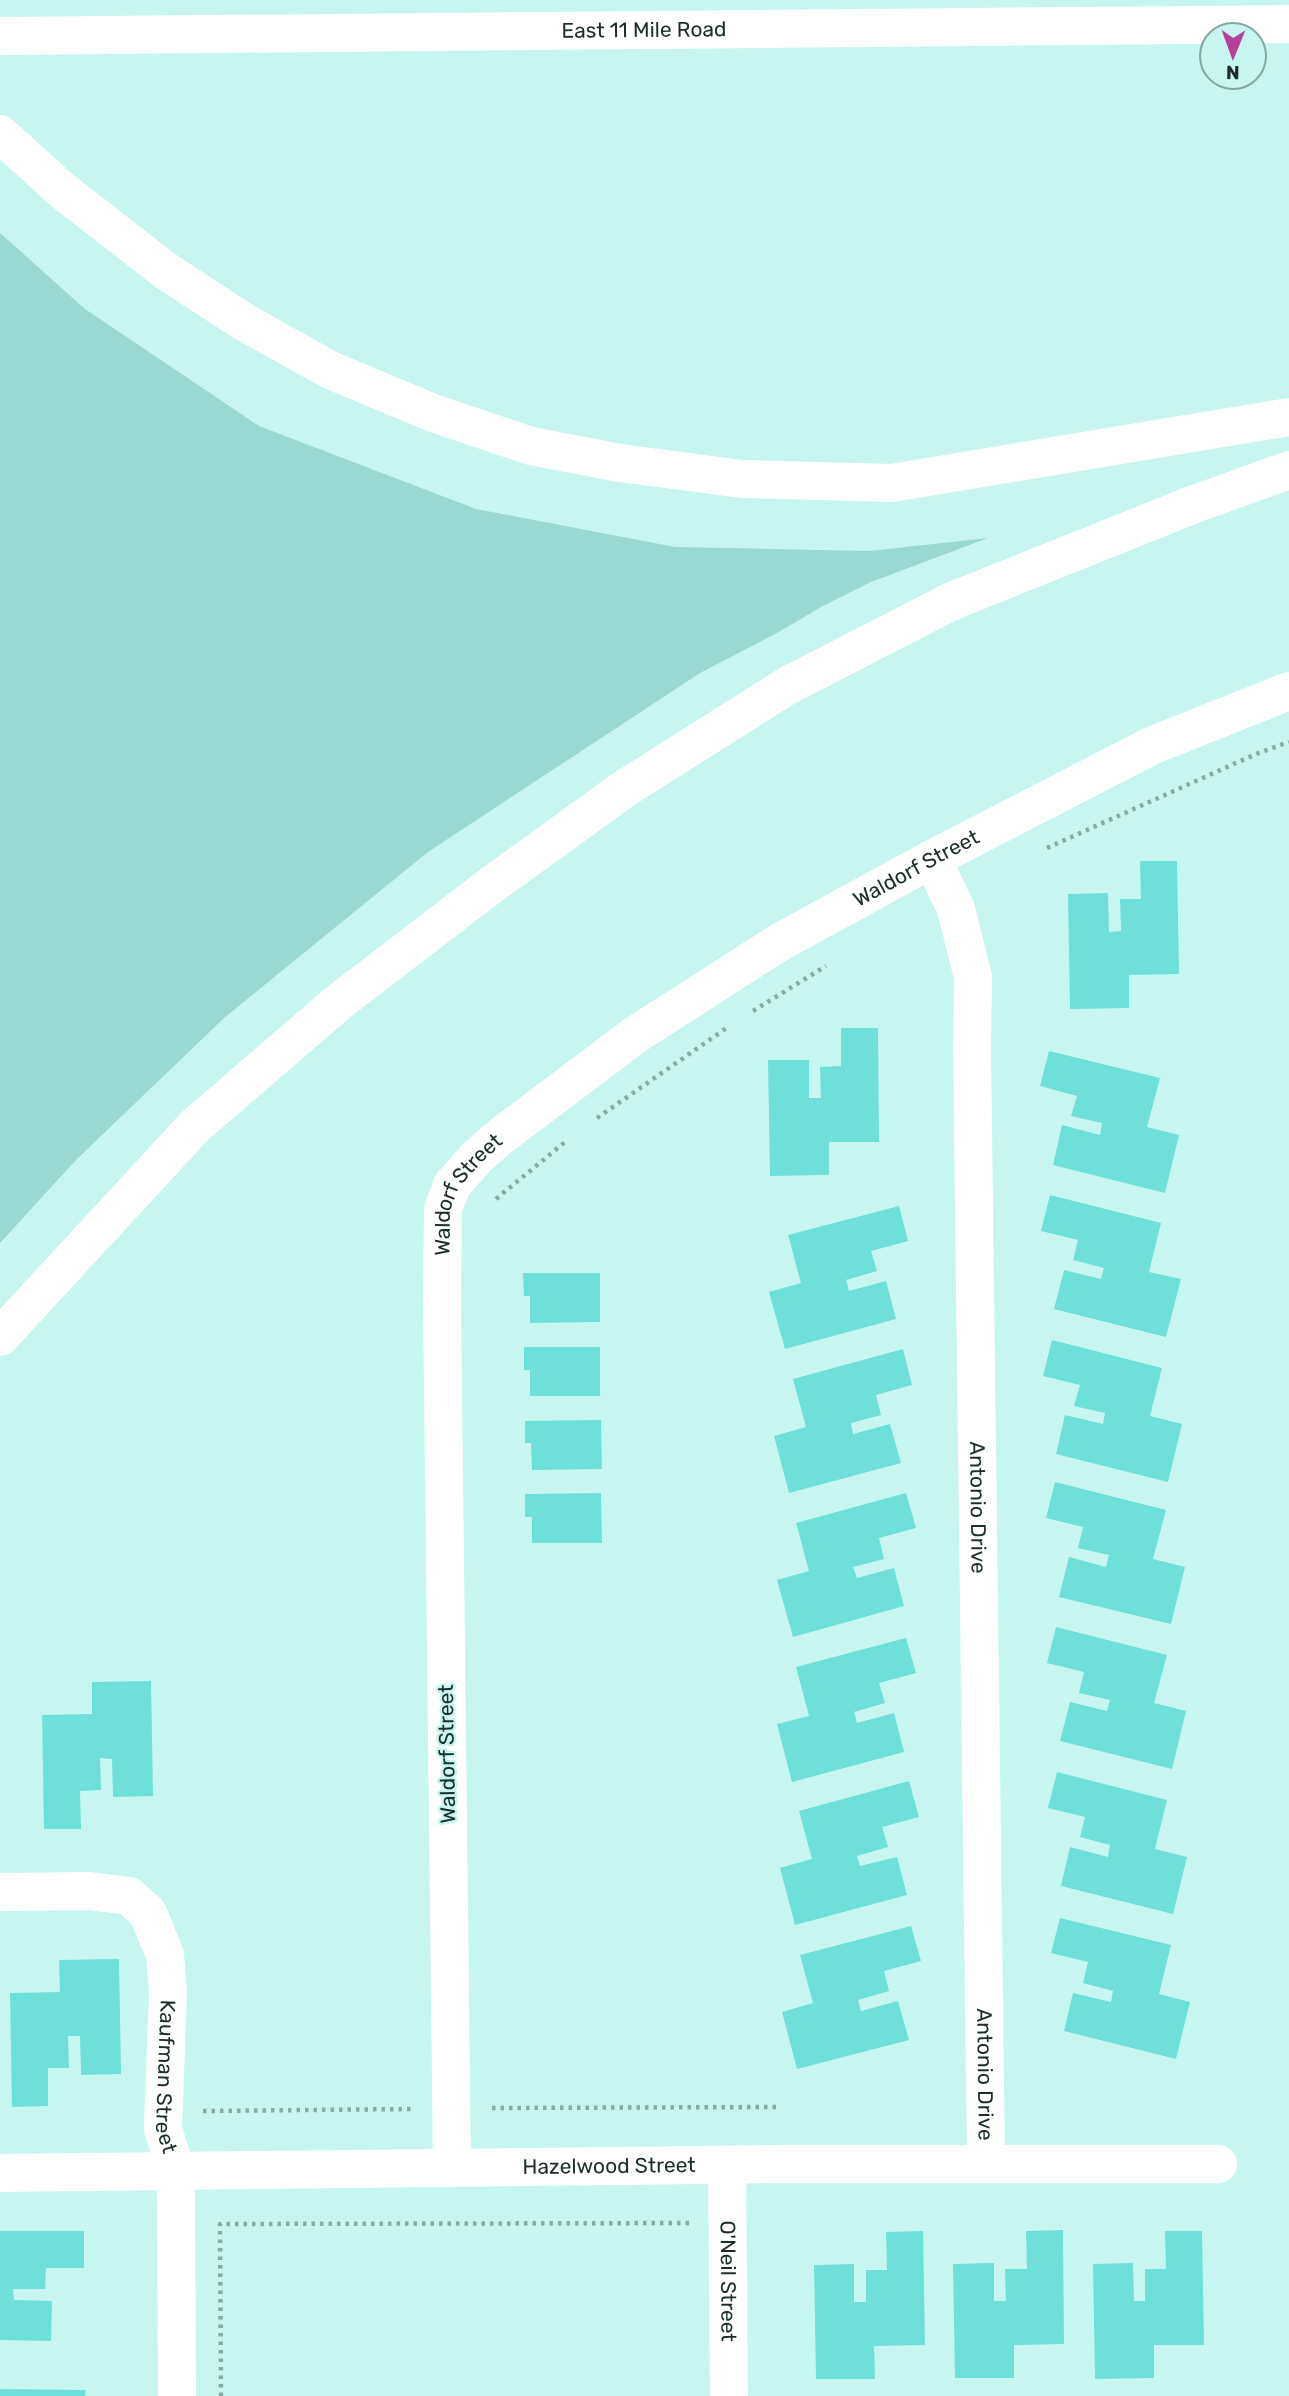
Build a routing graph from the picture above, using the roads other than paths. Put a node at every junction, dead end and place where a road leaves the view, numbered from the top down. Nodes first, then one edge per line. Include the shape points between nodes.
1 (1289, 24) edge
2 (0, 36) edge
3 (0, 134) edge
4 (1289, 417) edge
5 (1289, 470) edge
6 (1289, 691) edge
7 (932, 859) junction
8 (0, 1337) edge
9 (0, 1892) edge
10 (986, 2163) junction
11 (1218, 2164) dead end
12 (727, 2165) junction
13 (452, 2168) junction
14 (176, 2171) junction
15 (0, 2173) edge
16 (177, 2396) edge
17 (729, 2396) edge

1 - 2 main road, East 11 Mile Road
3 - 4 main road via 63,191 166,271 244,322 330,370 433,413 531,446 742,479 892,483
5 - 8 main road via 950,602 788,686 624,789 340,1002 195,1126
6 - 7 main road, Waldorf Street via 1151,746
7 - 10 main road, Antonio Drive via 956,909 973,977
7 - 13 main road, Waldorf Street via 779,942 635,1035 477,1157 452,1185 443,1209
9 - 14 main road, Kaufman Street via 89,1891 129,1896 148,1913 165,1955 163,2129
10 - 11 main road, Hazelwood Street
10 - 12 main road, Hazelwood Street
12 - 13 main road, Hazelwood Street
12 - 17 main road, O'Neil Street
13 - 14 main road, Hazelwood Street
14 - 15 main road, Hazelwood Street
14 - 16 main road, Kaufman Street

